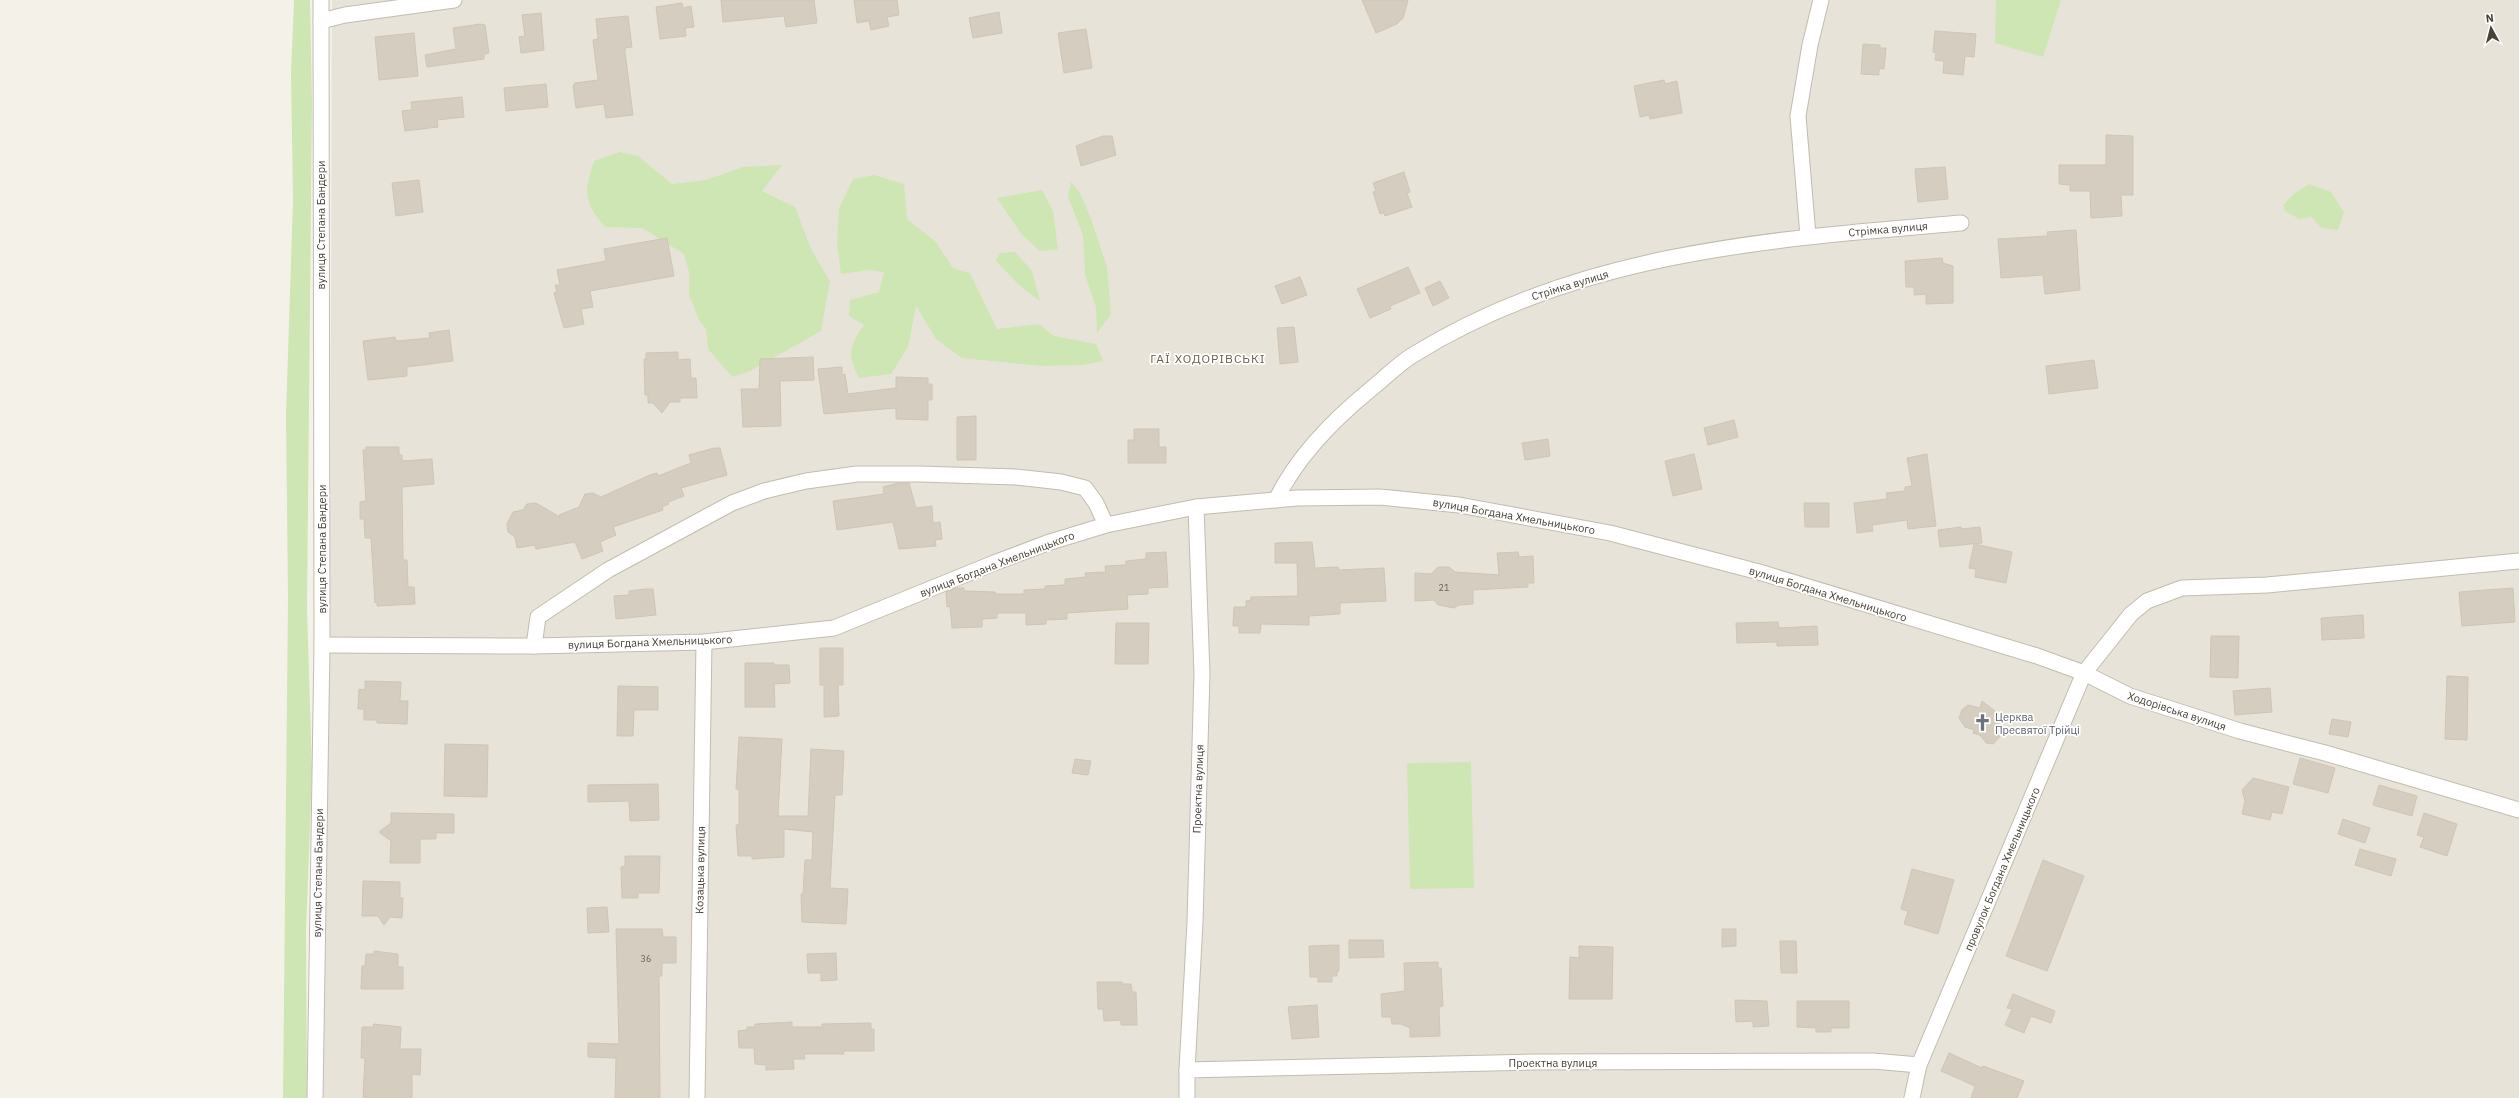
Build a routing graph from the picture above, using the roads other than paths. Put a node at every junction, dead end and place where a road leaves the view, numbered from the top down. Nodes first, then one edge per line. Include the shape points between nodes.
1 (321, 0) edge
2 (454, 0) edge
3 (1821, 0) edge
4 (321, 21) junction
5 (1961, 223) dead end
6 (1808, 236) junction
7 (1276, 500) junction
8 (1196, 507) junction
9 (1106, 525) junction
10 (2519, 561) edge
11 (704, 642) junction
12 (322, 645) junction
13 (534, 646) junction
14 (2084, 673) junction
15 (2519, 810) edge
16 (1919, 1065) junction
17 (1187, 1070) junction
18 (315, 1098) edge
19 (697, 1098) edge
20 (1187, 1098) edge
21 (1912, 1098) edge

1 - 4 street, вулиця Степана Бандери
2 - 4 street via 345,15
3 - 6 street via 1798,116
4 - 12 street, вулиця Степана Бандери
5 - 6 street, Стрімка вулиця
6 - 7 street, Стрімка вулиця via 1728,246 1585,278 1503,306 1411,356 1356,401 1318,438 1286,480
7 - 8 street, вулиця Богдана Хмельницького
7 - 14 street, вулиця Богдана Хмельницького via 1380,497 1459,505 1610,533 1759,572 2037,656
8 - 9 street, вулиця Богдана Хмельницького
8 - 17 street, Проектна вулиця via 1202,674 1195,922
9 - 11 street, вулиця Богдана Хмельницького via 1021,553 834,628
9 - 13 street via 1096,503 1085,488 1061,482 1016,477 920,474 857,474 806,481 764,491 732,503 608,570 538,617
10 - 14 street via 2267,585 2182,588 2147,601 2131,614
11 - 13 street, вулиця Богдана Хмельницького
11 - 19 street, Козацька вулиця
12 - 13 street, вулиця Богдана Хмельницького
12 - 18 street, вулиця Степана Бандери
14 - 15 street, Ходорівська вулиця via 2130,696 2240,732 2325,753
14 - 16 street, провулок Богдана Хмельницького
16 - 17 street, Проектна вулиця via 1873,1061 1537,1062
16 - 21 street, провулок Богдана Хмельницького
17 - 20 street, Проектна вулиця

